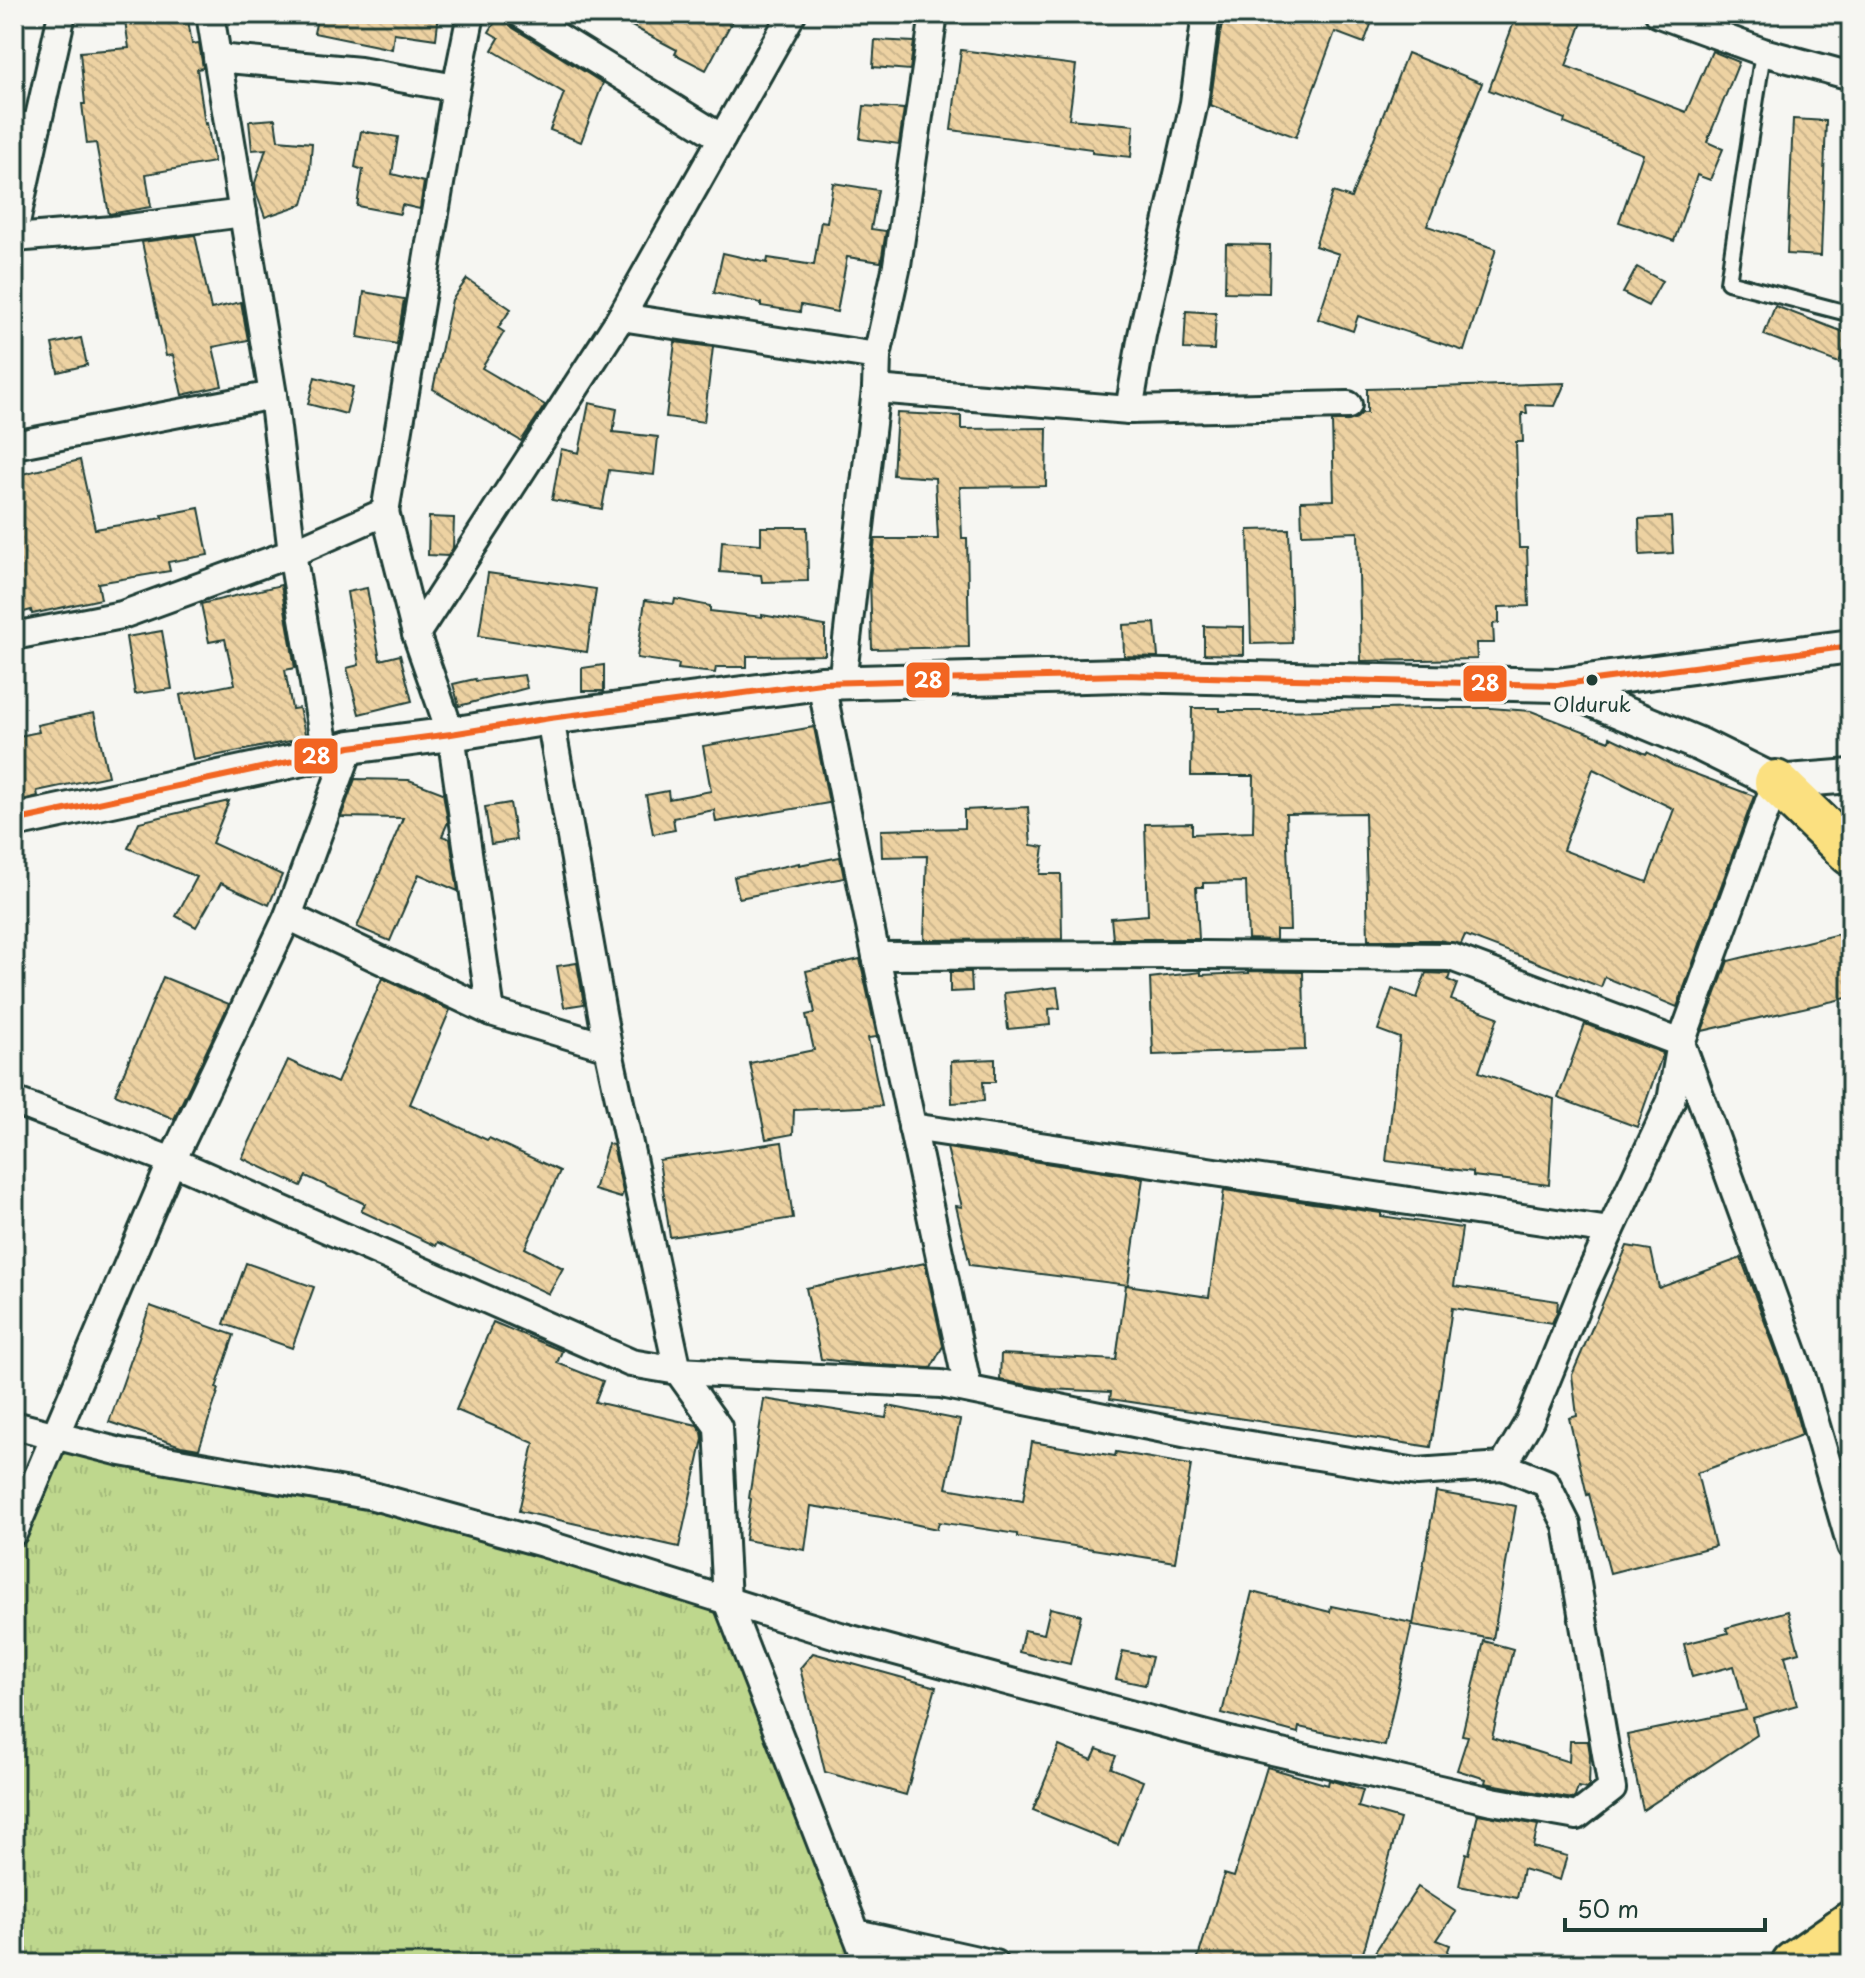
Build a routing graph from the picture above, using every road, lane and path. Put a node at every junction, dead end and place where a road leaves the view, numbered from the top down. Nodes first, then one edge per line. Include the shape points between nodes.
1 (62, 14) edge
2 (210, 14) edge
3 (471, 14) edge
4 (521, 14) edge
5 (792, 14) edge
6 (934, 14) edge
7 (1206, 14) edge
8 (1659, 14) edge
9 (1763, 52) junction
10 (217, 58) junction
11 (1851, 76) edge
12 (456, 88) junction
13 (25, 126) edge
14 (722, 138) junction
15 (243, 213) junction
16 (14, 235) edge
17 (1851, 314) edge
18 (621, 317) junction
19 (877, 356) junction
20 (876, 389) junction
21 (273, 395) junction
22 (1348, 405) dead end
23 (1129, 410) junction
24 (14, 445) edge
25 (385, 512) junction
26 (292, 553) junction
27 (416, 634) junction
28 (14, 636) edge
29 (1851, 646) edge
30 (832, 683) junction
31 (1557, 685) junction
32 (550, 718) junction
33 (451, 734) junction
34 (338, 750) junction
35 (1851, 776) edge
36 (1776, 782) junction
37 (14, 821) edge
38 (1851, 854) edge
39 (288, 916) junction
40 (876, 956) junction
41 (491, 1012) junction
42 (1681, 1043) junction
43 (608, 1047) junction
44 (14, 1101) edge
45 (912, 1127) junction
46 (172, 1161) junction
47 (1610, 1231) junction
48 (678, 1371) junction
49 (968, 1389) junction
50 (14, 1425) edge
51 (55, 1435) junction
52 (1503, 1466) junction
53 (14, 1532) edge
54 (1851, 1546) edge
55 (727, 1601) junction
56 (1851, 1924) edge
57 (856, 1933) junction
58 (868, 1964) edge
59 (995, 1964) edge
60 (1794, 1964) edge

1 - 13 street
2 - 10 street
3 - 12 street
4 - 14 street
5 - 14 street
6 - 19 street via 897,265
7 - 23 street via 1194,103
8 - 9 street
9 - 11 street
9 - 17 lane via 1728,282
10 - 12 street via 360,71
10 - 15 street
12 - 25 street
13 - 16 street
14 - 18 street
15 - 16 street via 113,230
15 - 21 street
18 - 19 street
18 - 27 street
19 - 20 street
20 - 23 street
20 - 30 street
21 - 24 street
21 - 26 street
22 - 23 street
25 - 26 street
25 - 27 street
26 - 28 street via 122,615
26 - 34 street
27 - 33 street
29 - 31 street
30 - 31 street via 1123,675
30 - 32 street
30 - 40 street
31 - 36 street
32 - 33 street
32 - 43 street
33 - 34 street
33 - 41 street
34 - 37 street
34 - 39 street
35 - 36 street
36 - 38 main road
36 - 42 street
39 - 41 street
39 - 46 street
40 - 42 street via 1451,957
40 - 45 street
41 - 43 street
42 - 47 street via 1671,1101
42 - 54 street via 1801,1374
43 - 48 street
44 - 46 street
45 - 47 street
45 - 49 street
46 - 48 street via 631,1363
46 - 51 street
47 - 52 street via 1530,1420
48 - 49 street
48 - 55 street via 718,1427
49 - 52 street via 1213,1439 1417,1472
50 - 51 street
51 - 53 street
51 - 55 street via 121,1452 373,1496
52 - 55 street via 1546,1483 1567,1525 1612,1789 1577,1816 1233,1742
55 - 57 street
56 - 60 highway
57 - 58 street
57 - 59 street

